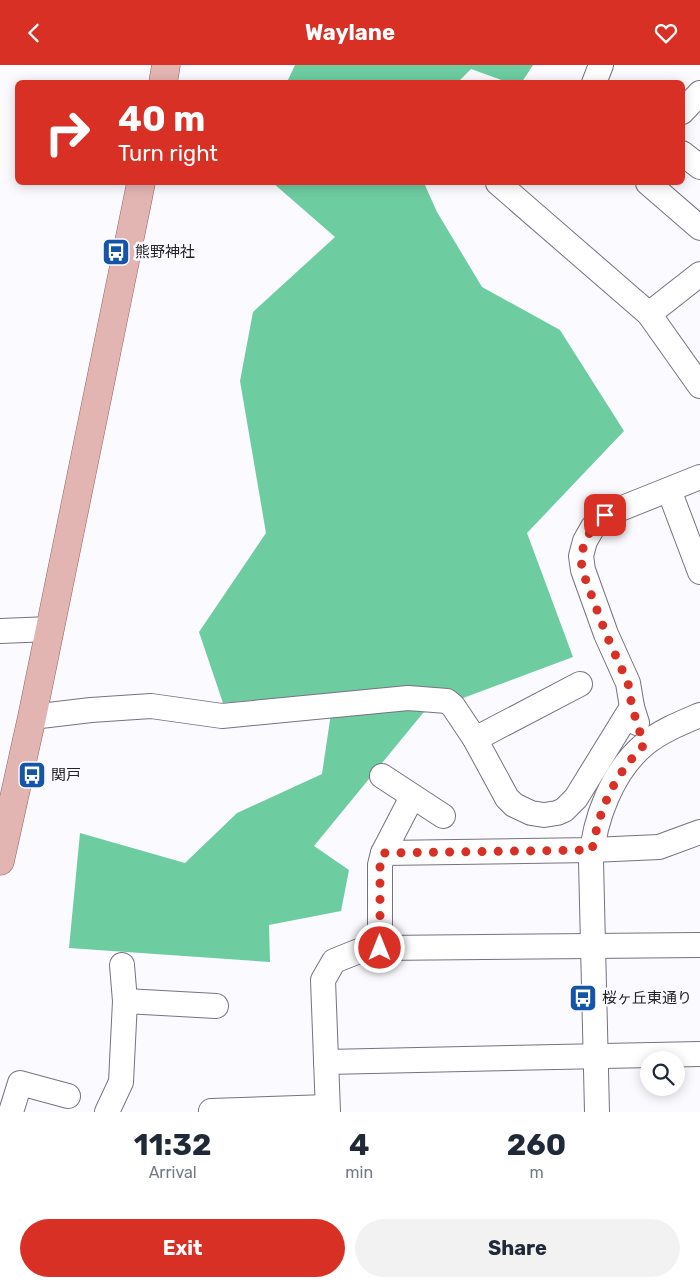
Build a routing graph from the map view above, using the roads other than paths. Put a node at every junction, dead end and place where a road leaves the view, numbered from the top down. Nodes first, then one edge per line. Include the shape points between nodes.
1 (166, 65) edge
2 (600, 65) edge
3 (163, 80) edge
4 (595, 80) edge
5 (700, 93) edge
6 (685, 109) edge
7 (685, 155) edge
8 (700, 167) edge
9 (141, 185) edge
10 (500, 185) edge
11 (650, 185) edge
12 (700, 228) edge
13 (700, 274) edge
14 (649, 314) junction
15 (700, 386) edge
16 (700, 477) edge
17 (669, 490) junction
18 (700, 571) edge
19 (51, 629) junction
20 (0, 631) edge
21 (580, 684) dead end
22 (632, 707) junction
23 (700, 715) edge
24 (32, 717) junction
25 (475, 739) junction
26 (644, 745) junction
27 (382, 776) dead end
28 (412, 797) junction
29 (443, 816) dead end
30 (700, 832) edge
31 (592, 850) junction
32 (383, 853) junction
33 (0, 861) edge
34 (592, 945) junction
35 (700, 945) edge
36 (380, 948) junction
37 (122, 965) dead end
38 (125, 1001) junction
39 (205, 1011) dead end
40 (700, 1054) edge
41 (595, 1056) junction
42 (326, 1062) junction
43 (68, 1096) dead end
44 (328, 1109) edge
45 (211, 1111) dead end
46 (11, 1112) edge
47 (107, 1112) edge
48 (597, 1112) edge

1 - 3 main road
2 - 4 street
5 - 6 street
7 - 8 street
9 - 19 main road
10 - 14 street
11 - 12 street
13 - 14 street
14 - 15 street
16 - 17 street
17 - 18 street
17 - 22 street via 598,520 588,534 581,556 591,596 628,683
19 - 20 street
19 - 24 main road
21 - 25 street
22 - 25 street via 576,798 564,810 550,815 531,813 507,798
22 - 26 street
23 - 26 street
24 - 25 street via 150,706 222,716 408,698 447,701
24 - 33 main road
26 - 31 street via 608,793
27 - 28 street
28 - 29 street
28 - 32 street
30 - 31 street via 659,847
31 - 32 street
31 - 34 street
32 - 36 street via 380,865
34 - 35 street
34 - 36 street
34 - 41 street
36 - 42 street via 359,951 334,961 323,981
37 - 38 street
38 - 39 street
38 - 47 street via 121,1081
40 - 41 street
41 - 42 street
41 - 48 street
42 - 44 street
43 - 46 street via 20,1083
44 - 45 street

